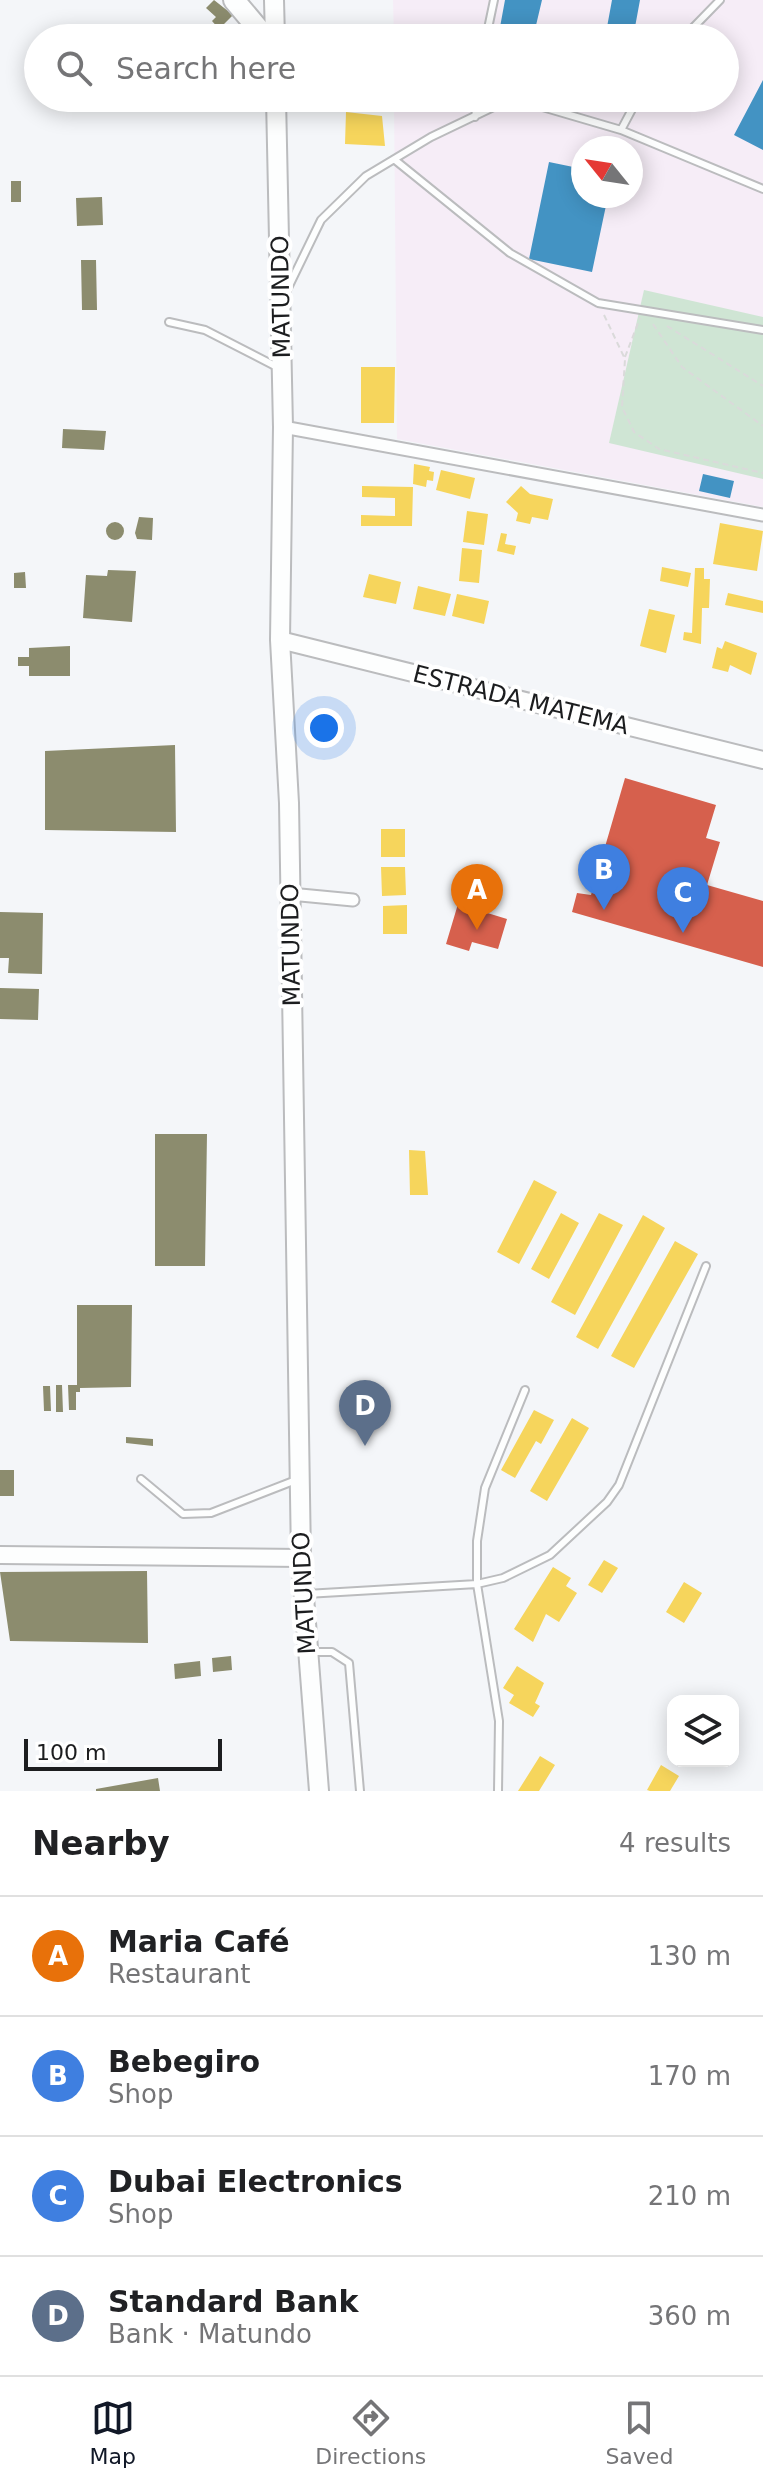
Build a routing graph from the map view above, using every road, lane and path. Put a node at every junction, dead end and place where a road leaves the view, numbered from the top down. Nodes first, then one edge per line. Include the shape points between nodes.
1 (234, 0) edge
2 (274, 0) edge
3 (494, 0) edge
4 (720, 0) edge
5 (254, 24) edge
6 (275, 24) edge
7 (489, 24) edge
8 (697, 24) edge
9 (276, 112) edge
10 (476, 112) edge
11 (485, 112) edge
12 (560, 112) edge
13 (631, 112) edge
14 (475, 117) junction
15 (621, 130) junction
16 (395, 160) junction
17 (763, 189) edge
18 (598, 303) junction
19 (281, 307) junction
20 (643, 310) junction
21 (169, 322) dead end
22 (668, 326) dead end
23 (763, 330) edge
24 (625, 359) junction
25 (282, 369) junction
26 (763, 386) edge
27 (763, 426) edge
28 (283, 427) junction
29 (763, 473) edge
30 (763, 515) edge
31 (280, 640) junction
32 (763, 760) edge
33 (290, 894) junction
34 (353, 900) dead end
35 (706, 1266) dead end
36 (525, 1390) dead end
37 (300, 1478) junction
38 (141, 1479) dead end
39 (0, 1555) edge
40 (301, 1558) junction
41 (477, 1584) junction
42 (302, 1594) junction
43 (307, 1652) junction
44 (319, 1791) edge
45 (360, 1791) edge
46 (498, 1791) edge

1 - 5 highway
2 - 6 main road
3 - 7 lane
4 - 8 lane
9 - 19 main road, MATUNDO
10 - 14 lane
11 - 14 lane
12 - 15 lane
13 - 15 lane
14 - 16 lane
15 - 17 lane
16 - 18 lane via 510,253
16 - 19 lane via 366,176 321,220
18 - 20 lane
18 - 24 path
19 - 25 main road, MATUNDO
20 - 23 lane
20 - 24 path
20 - 27 path via 682,367
21 - 25 lane via 205,330
22 - 26 path
24 - 29 path via 622,407 634,432 659,449
25 - 28 main road, MATUNDO
28 - 30 street
28 - 31 main road, MATUNDO
31 - 32 street, ESTRADA MATEMA
31 - 33 main road, MATUNDO
33 - 34 street
33 - 37 main road, MATUNDO
35 - 41 lane via 619,1485 607,1502 550,1555 503,1578
36 - 41 lane via 485,1488
37 - 38 lane via 211,1513 183,1514
37 - 40 main road, MATUNDO
39 - 40 street
40 - 42 main road, MATUNDO
41 - 42 lane
41 - 46 lane via 499,1721
42 - 43 main road, MATUNDO
43 - 44 main road, MATUNDO
43 - 45 lane via 332,1652 349,1663

